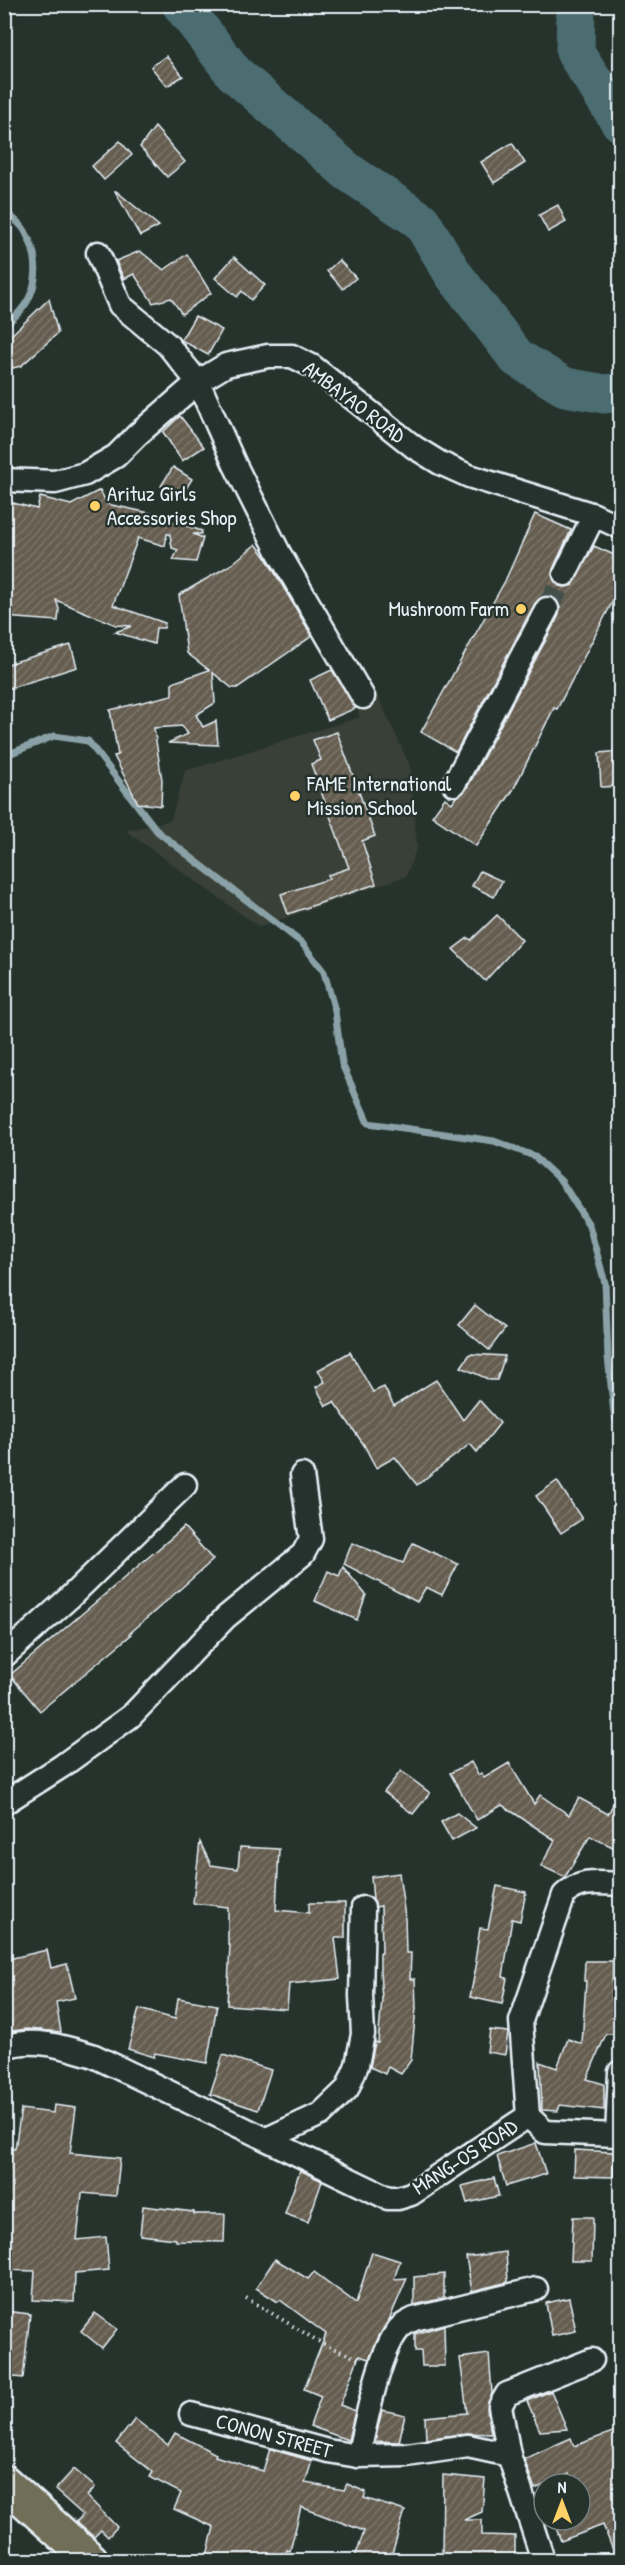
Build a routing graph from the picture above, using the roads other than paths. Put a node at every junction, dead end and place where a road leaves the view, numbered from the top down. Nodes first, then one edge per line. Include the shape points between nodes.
1 (98, 254) dead end
2 (198, 382) junction
3 (4, 480) edge
4 (594, 515) junction
5 (621, 527) edge
6 (565, 574) tunnel mouth
7 (547, 609) tunnel mouth
8 (363, 697) dead end
9 (454, 784) dead end
10 (302, 1475) dead end
11 (185, 1485) dead end
12 (4, 1656) edge
13 (4, 1803) edge
14 (621, 1884) edge
15 (363, 1908) dead end
16 (4, 2047) edge
17 (621, 2072) edge
18 (528, 2116) junction
19 (619, 2135) edge
20 (267, 2139) junction
21 (536, 2289) dead end
22 (592, 2360) dead end
23 (191, 2414) dead end
24 (358, 2456) junction
25 (509, 2456) junction
26 (4, 2482) edge
27 (91, 2560) edge
28 (543, 2560) edge

1 - 2 street via 120,305 168,345
2 - 3 street, AMBAYAO ROAD via 116,456 85,474 55,482
2 - 4 street, AMBAYAO ROAD via 226,365 268,356 292,356 312,366 440,463 469,476
2 - 8 street via 279,554
4 - 5 street, AMBAYAO ROAD
4 - 6 street
7 - 9 street
10 - 13 street via 311,1539 303,1554 226,1617 131,1716
11 - 12 street
14 - 18 street, MANG-OS ROAD via 584,1883 564,1895 521,2021
15 - 20 street via 363,2034 357,2065 347,2089 321,2114
16 - 20 street, MANG-OS ROAD via 18,2043 56,2044 94,2056
17 - 19 street
18 - 19 street via 545,2132
18 - 20 street, MANG-OS ROAD via 411,2194 398,2198 388,2198
21 - 24 street, CONON STREET via 414,2319 399,2328 382,2368
22 - 25 street via 507,2394 500,2406
23 - 24 street, CONON STREET
24 - 25 street, CONON STREET via 407,2455 468,2446
25 - 28 street
26 - 27 highway

